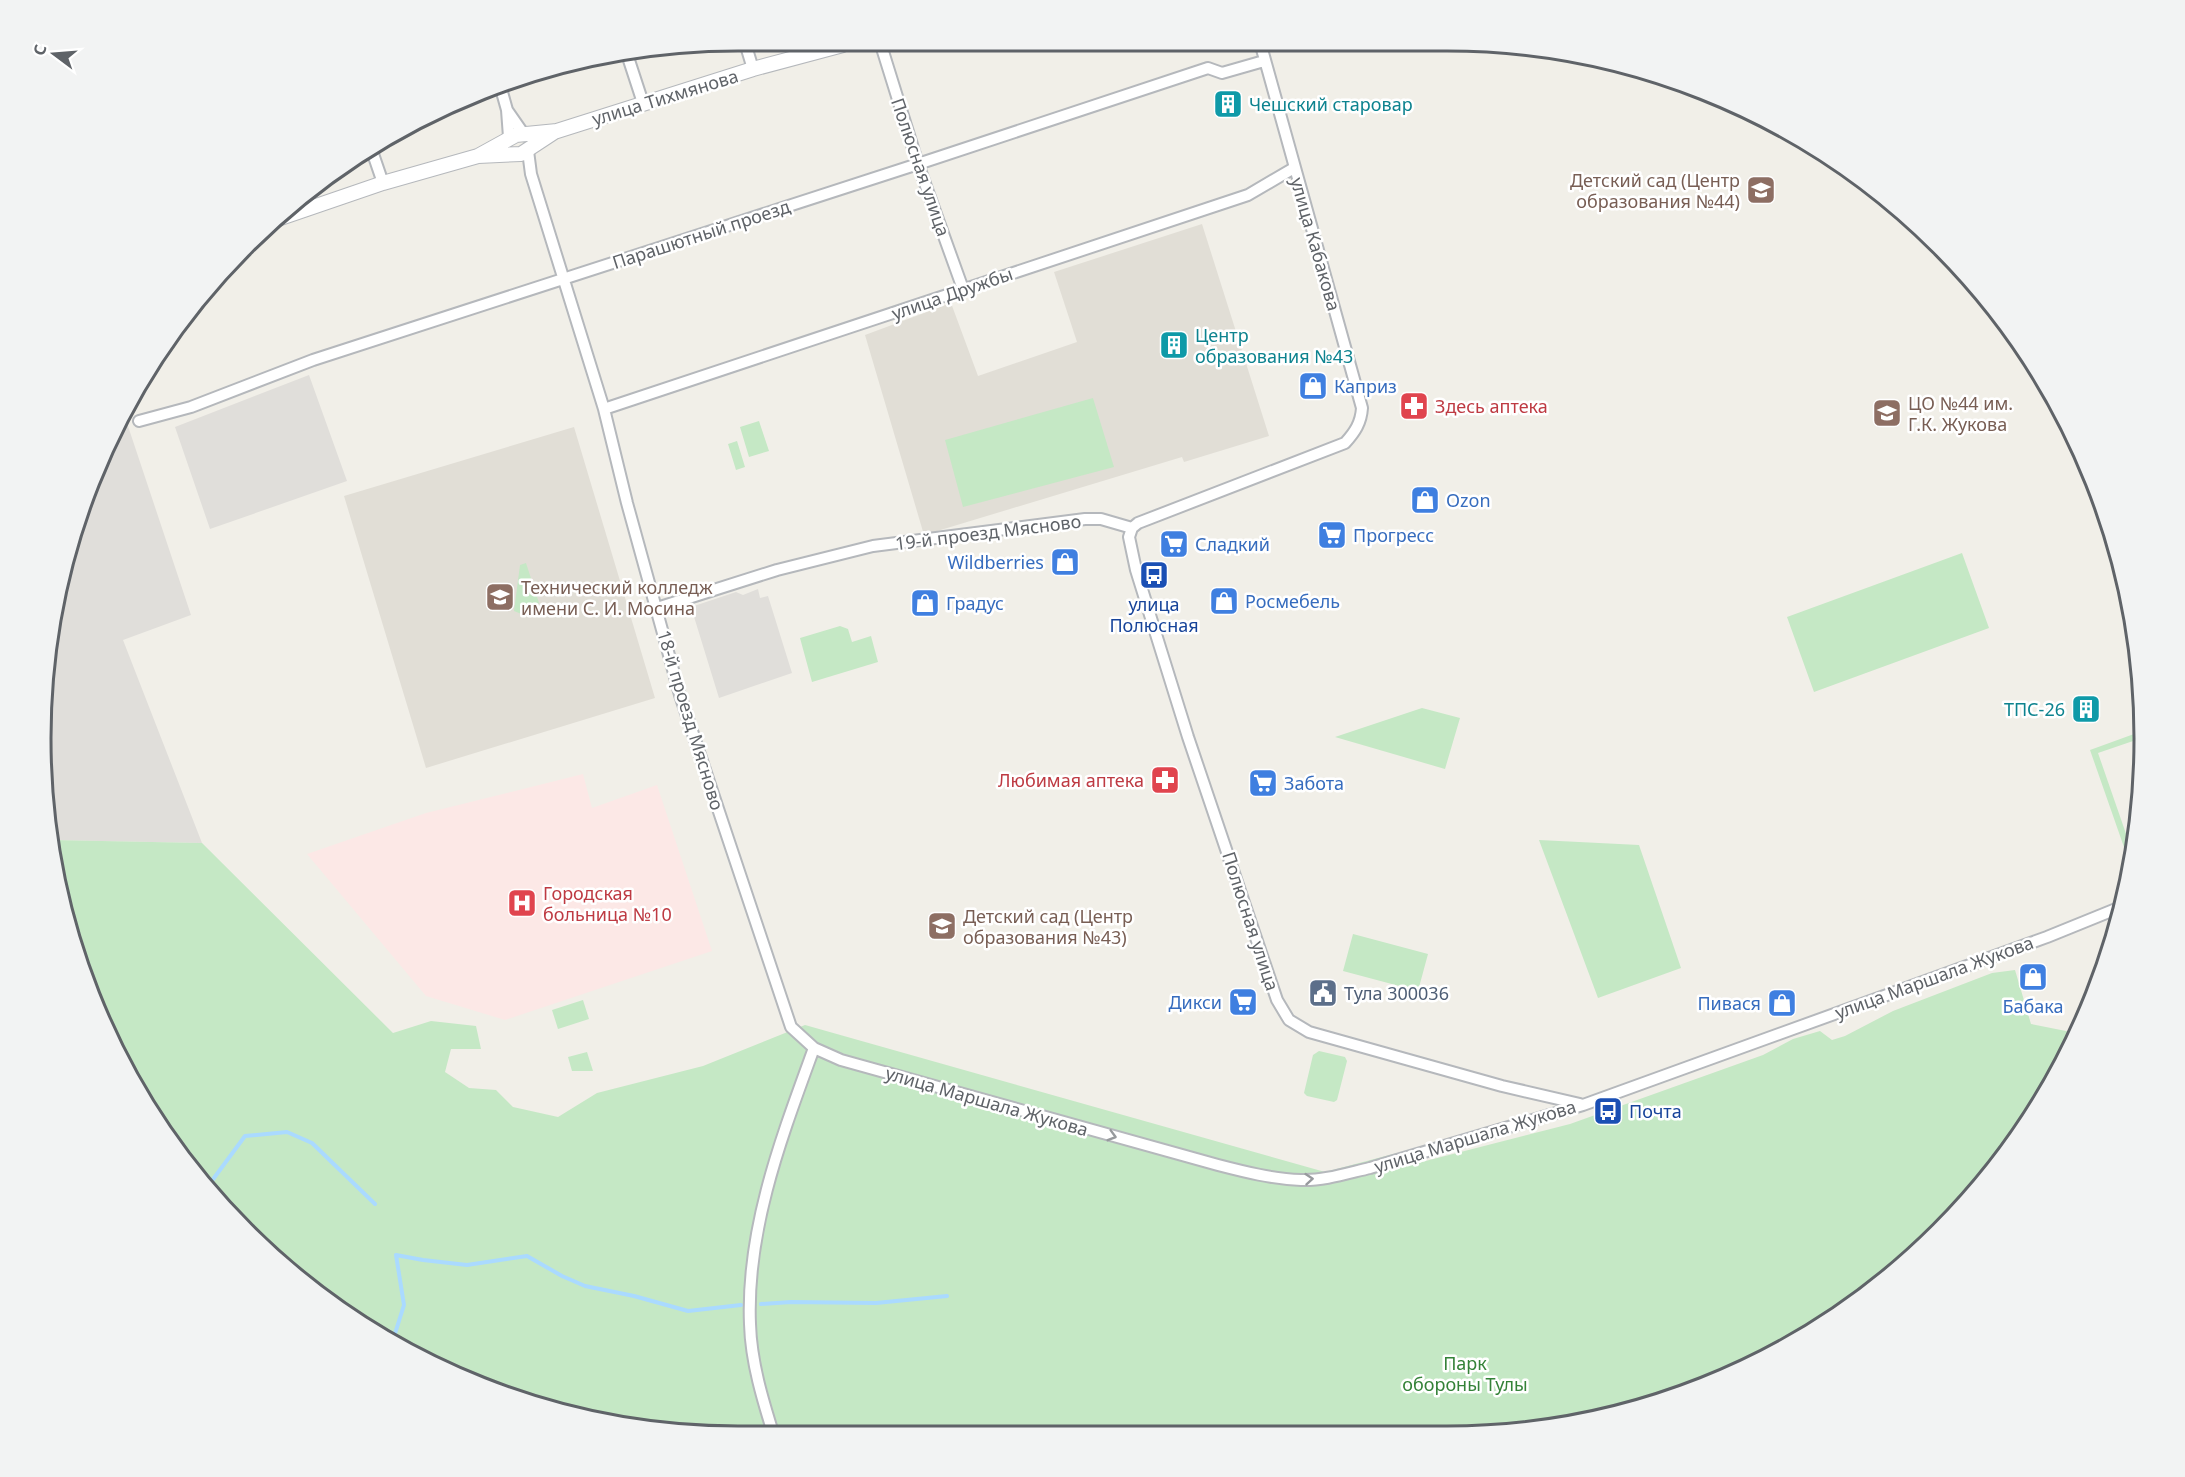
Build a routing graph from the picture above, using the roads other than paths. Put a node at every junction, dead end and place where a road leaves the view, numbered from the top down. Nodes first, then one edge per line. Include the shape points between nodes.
1 (748, 51) edge
2 (820, 51) edge
3 (882, 51) edge
4 (1262, 51) edge
5 (629, 60) edge
6 (1264, 60) junction
7 (753, 69) junction
8 (502, 93) edge
9 (643, 103) junction
10 (507, 110) junction
11 (557, 131) junction
12 (523, 134) junction
13 (509, 137) junction
14 (521, 153) junction
15 (374, 156) edge
16 (478, 156) junction
17 (918, 164) junction
18 (1294, 168) junction
19 (382, 183) junction
20 (296, 213) edge
21 (563, 279) junction
22 (963, 289) junction
23 (604, 409) junction
24 (139, 421) dead end
25 (1132, 528) junction
26 (657, 608) junction
27 (2112, 912) edge
28 (814, 1048) junction
29 (1583, 1105) junction
30 (771, 1426) edge

1 - 7 street
2 - 7 street, улица Тихмянова
3 - 17 street, Полюсная улица
4 - 6 street, улица Кабакова
5 - 9 street
6 - 17 street, Парашютный проезд via 1222,73 1208,68
6 - 18 street, улица Кабакова
7 - 9 street, улица Тихмянова
8 - 10 street, 18-й проезд Мясново
9 - 11 street, улица Тихмянова
10 - 12 street, 18-й проезд Мясново
10 - 13 street, 18-й проезд Мясново
11 - 12 street, улица Тихмянова
11 - 14 street, улица Тихмянова
12 - 13 street, улица Тихмянова
12 - 14 street via 527,142
13 - 14 street, 18-й проезд Мясново via 510,147
13 - 16 street, улица Тихмянова
14 - 16 street, улица Тихмянова
14 - 21 street, 18-й проезд Мясново
15 - 19 street
16 - 19 street, улица Тихмянова
17 - 21 street, Парашютный проезд
17 - 22 street, Полюсная улица
18 - 22 street, улица Дружбы via 1248,195
18 - 25 street, улица Кабакова via 1362,408 1358,428 1345,443 1143,520
19 - 20 street, улица Тихмянова
21 - 23 street, 18-й проезд Мясново
21 - 24 street, Парашютный проезд via 313,360 191,407
22 - 23 street, улица Дружбы
23 - 26 street, 18-й проезд Мясново
25 - 26 street, 19-й проезд Мясново via 1101,519 1084,519 873,546 777,570
25 - 29 street, Полюсная улица via 1129,537 1136,570 1188,737 1277,1000 1289,1020 1309,1032
26 - 28 street, 18-й проезд Мясново via 680,695 791,1027
27 - 29 street, улица Маршала Жукова
28 -> 29 street, улица Маршала Жукова via 841,1060 1218,1165 1302,1180 1370,1168
28 - 30 street via 762,1208 753,1273 750,1325

